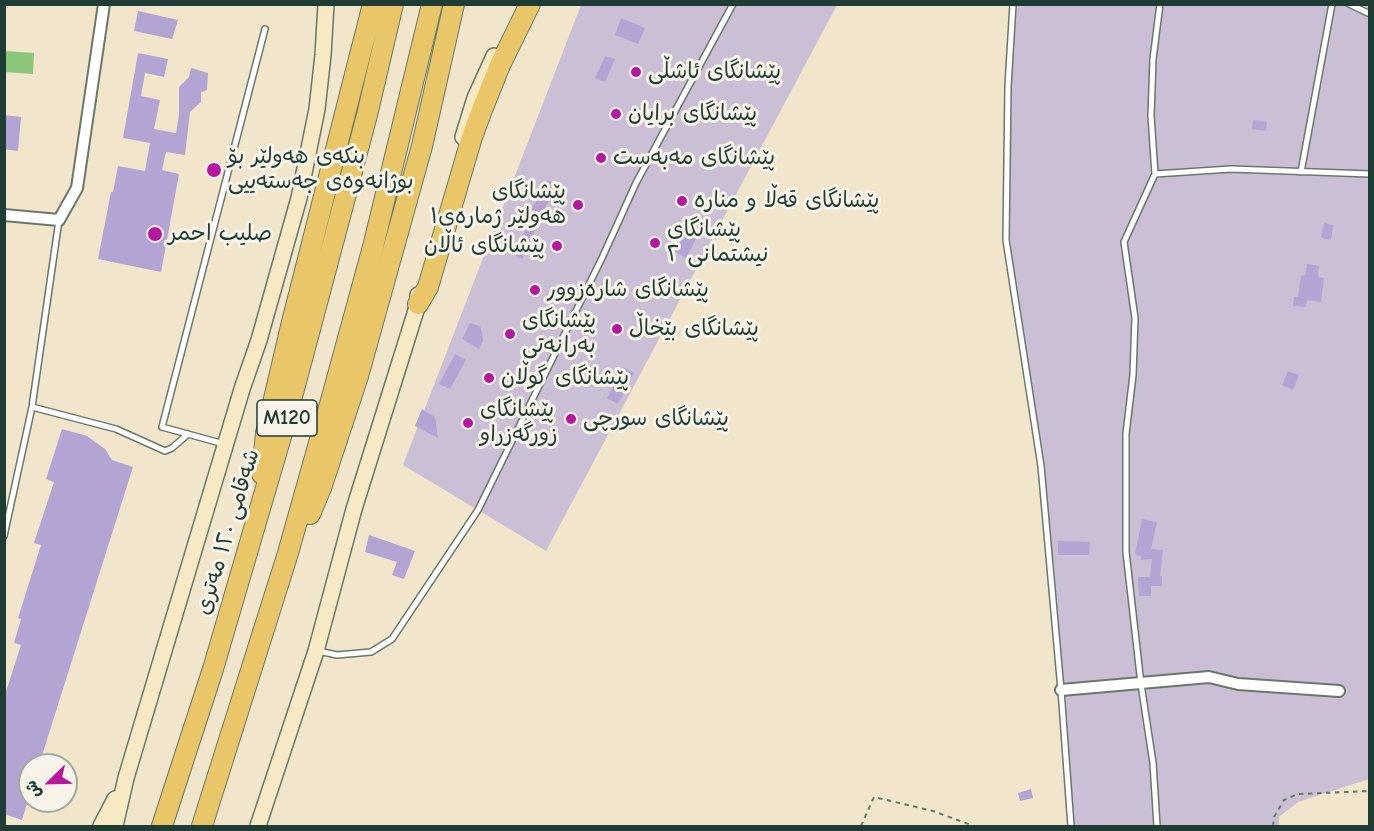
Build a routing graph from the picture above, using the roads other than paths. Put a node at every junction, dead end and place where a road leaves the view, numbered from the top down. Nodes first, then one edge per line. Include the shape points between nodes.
1 (104, 4) edge
2 (316, 4) edge
3 (326, 4) edge
4 (373, 4) edge
5 (393, 4) edge
6 (432, 4) edge
7 (454, 4) edge
8 (468, 4) edge
9 (519, 4) edge
10 (530, 4) edge
11 (734, 4) edge
12 (1013, 4) edge
13 (1160, 4) edge
14 (1332, 4) edge
15 (1349, 4) edge
16 (1370, 14) edge
17 (266, 29) dead end
18 (422, 146) junction
19 (1301, 172) junction
20 (1155, 174) junction
21 (1370, 174) edge
22 (4, 215) edge
23 (59, 220) junction
24 (418, 304) junction
25 (242, 389) junction
26 (32, 407) junction
27 (188, 434) junction
28 (225, 445) junction
29 (262, 503) junction
30 (4, 536) edge
31 (288, 553) junction
32 (316, 651) junction
33 (1140, 684) junction
34 (1062, 690) junction
35 (1339, 691) dead end
36 (126, 778) junction
37 (170, 802) junction
38 (101, 826) edge
39 (115, 826) edge
40 (155, 826) edge
41 (162, 826) edge
42 (202, 826) edge
43 (258, 826) edge
44 (1071, 826) edge
45 (1156, 826) edge

1 - 23 street via 77,188
2 - 25 street via 313,57 298,154
3 - 25 street via 309,153
4 - 29 highway via 266,433
5 - 29 highway, شەقامی ١٢٠ مەتری / M120 via 367,115
6 - 31 highway, M120 via 373,247
7 - 18 highway
8 - 18 highway
9 - 24 street via 475,98 419,284
10 - 24 highway via 482,110 428,287
11 - 32 lane via 636,183 478,510 392,639 371,652 337,655
12 - 34 lane via 1006,240 1041,466
13 - 20 lane via 1151,116
14 - 19 lane
15 - 16 lane
17 - 27 lane via 162,427
18 - 31 highway via 358,376 321,488
19 - 20 lane via 1231,168
19 - 21 lane
20 - 33 lane via 1124,242 1135,318 1126,434 1126,552
22 - 23 street
23 - 26 lane
24 - 32 street via 354,509
25 - 28 street
26 - 27 lane via 116,429 165,451
26 - 30 lane
27 - 28 lane
28 - 36 street
29 - 37 highway, شەقامی ١٢٠ مەتری / M120
31 - 42 highway, M120
32 - 43 street
33 - 34 street
33 - 35 street via 1209,678 1238,684
33 - 45 lane via 1153,763
34 - 44 lane
36 - 38 street
36 - 39 street
37 - 40 highway
37 - 41 highway, شەقامی ١٢٠ مەتری / M120

